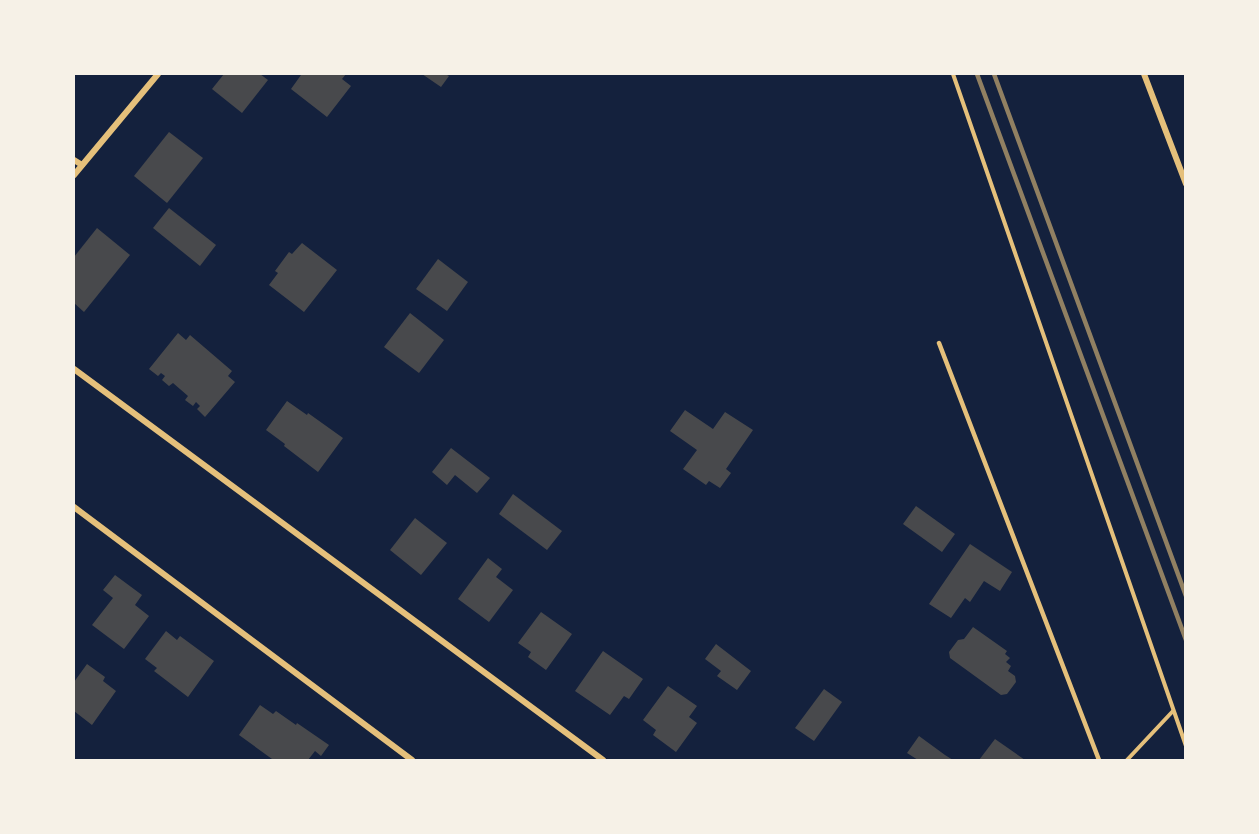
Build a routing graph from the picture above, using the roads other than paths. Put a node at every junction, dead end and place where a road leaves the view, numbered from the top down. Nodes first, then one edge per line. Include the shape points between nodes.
1 (158, 74) edge
2 (1144, 74) edge
3 (74, 160) edge
4 (81, 165) junction
5 (74, 175) edge
6 (1185, 184) edge
7 (939, 343) dead end
8 (74, 369) edge
9 (74, 507) edge
10 (412, 760) edge
11 (603, 760) edge
12 (1099, 760) edge

1 - 4 street
2 - 6 street
3 - 4 street
4 - 5 street
7 - 12 lane
8 - 11 street
9 - 10 street

